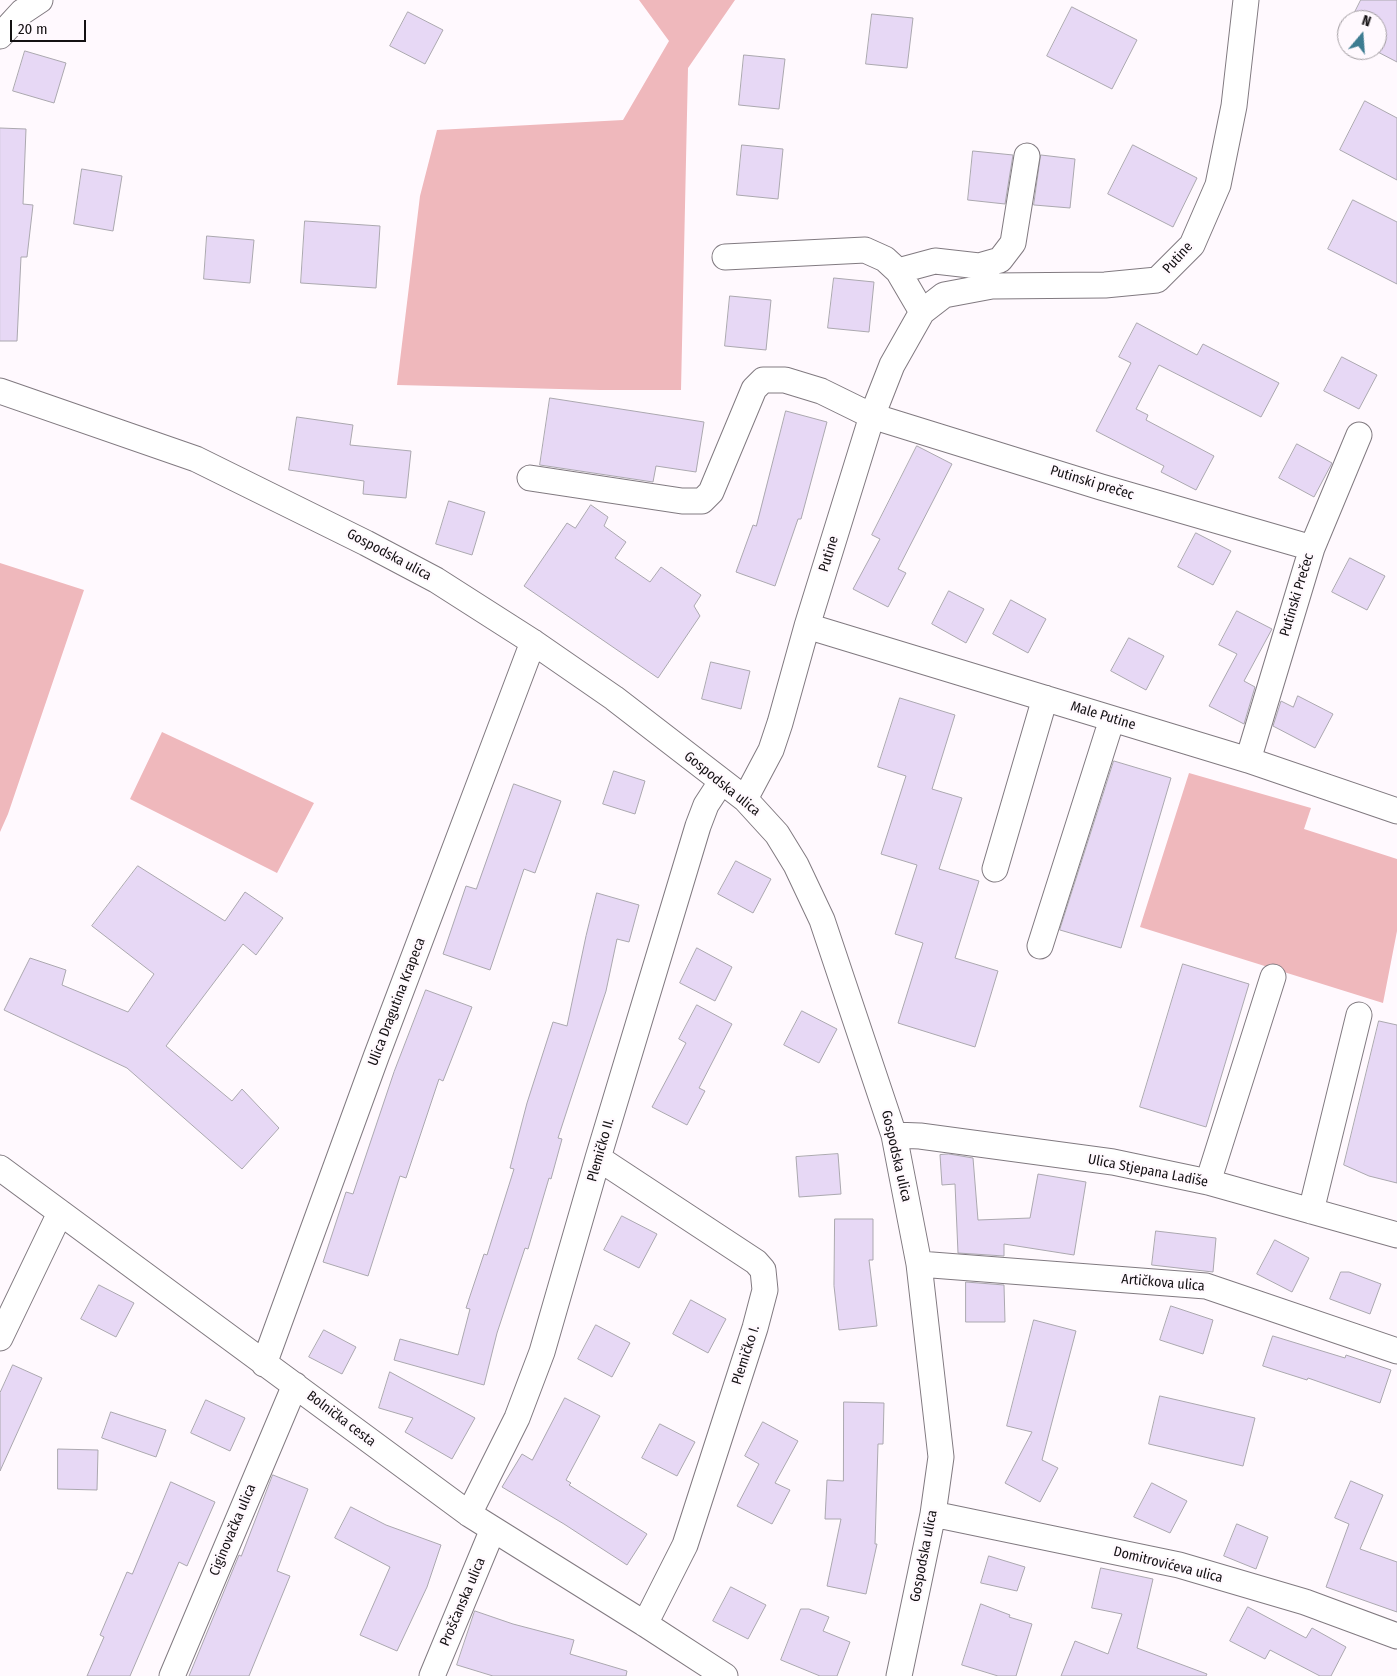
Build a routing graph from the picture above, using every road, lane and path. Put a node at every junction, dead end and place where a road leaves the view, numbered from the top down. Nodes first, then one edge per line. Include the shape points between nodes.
1 (40, 0) edge
2 (1246, 0) edge
3 (0, 36) edge
4 (1027, 156) dead end
5 (725, 257) dead end
6 (898, 271) junction
7 (922, 312) junction
8 (0, 391) edge
9 (872, 416) junction
10 (1359, 435) dead end
11 (530, 478) dead end
12 (1312, 548) junction
13 (807, 626) junction
14 (533, 642) junction
15 (1044, 698) junction
16 (1112, 719) junction
17 (1248, 760) junction
18 (721, 782) junction
19 (745, 800) junction
20 (1397, 811) edge
21 (995, 869) dead end
22 (1040, 946) dead end
23 (1272, 977) dead end
24 (1359, 1015) dead end
25 (894, 1135) junction
26 (598, 1158) junction
27 (0, 1168) edge
28 (1208, 1182) junction
29 (1311, 1212) junction
30 (60, 1213) junction
31 (1397, 1236) edge
32 (919, 1264) junction
33 (0, 1338) edge
34 (1397, 1351) edge
35 (264, 1364) junction
36 (295, 1385) junction
37 (469, 1514) junction
38 (933, 1514) junction
39 (493, 1529) junction
40 (645, 1624) junction
41 (1397, 1636) edge
42 (690, 1666) edge
43 (172, 1676) edge
44 (432, 1676) edge
45 (725, 1676) edge
46 (899, 1676) edge

1 - 3 street via 22,12
2 - 7 street, Putine via 1234,106 1218,185 1192,246 1157,280 1105,285 992,286 944,295
4 - 6 street via 1014,243 1000,260 979,266 935,261
5 - 6 street via 865,250 885,259
6 - 7 street
7 - 9 street, Putine via 892,365
8 - 14 street, Gospodska ulica via 196,459 436,580
9 - 11 street, Putinski prečec via 821,391 785,380 763,380 754,389 711,492 702,501 682,501
9 - 12 street, Putinski prečec
9 - 13 street, Putine
10 - 12 street, Putinski Prečec
12 - 17 street, Putinski Prečec
13 - 15 street, Male Putine
13 - 19 street, Putine via 771,750
14 - 18 street, Gospodska ulica via 614,698
14 - 35 street, Ulica Dragutina Krapeca via 379,1048
15 - 16 street, Male Putine
15 - 21 street
16 - 17 street, Male Putine
16 - 22 street
17 - 20 street, Male Putine
18 - 19 street, Gospodska ulica
18 - 26 street, Plemičko II. via 706,804 698,826
19 - 25 street, Gospodska ulica via 777,834 822,920
23 - 28 street
24 - 29 street
25 - 28 street, Ulica Stjepana Ladiše via 1113,1162
25 - 32 street, Gospodska ulica
26 - 37 street, Plemičko II. via 542,1352 516,1418
26 - 40 street, Plemičko I. via 756,1262 763,1270 765,1290 752,1338 685,1545
27 - 30 street, Bolnička cesta
28 - 29 street, Ulica Stjepana Ladiše
29 - 31 street, Ulica Stjepana Ladiše
30 - 33 street
30 - 35 street, Bolnička cesta
32 - 34 street, Artičkova ulica via 1206,1286
32 - 38 street, Gospodska ulica via 942,1457
35 - 36 street, Bolnička cesta
36 - 37 street, Bolnička cesta
36 - 43 street, Ciginovačka ulica
37 - 39 street, Bolnička cesta
38 - 41 street, Domitrovićeva ulica via 1179,1565 1305,1602
38 - 46 street, Gospodska ulica
39 - 40 street, Bolnička cesta
39 - 44 street, Proščanska ulica
40 - 42 street, Bolnička cesta
42 - 45 street, Bolnička cesta

